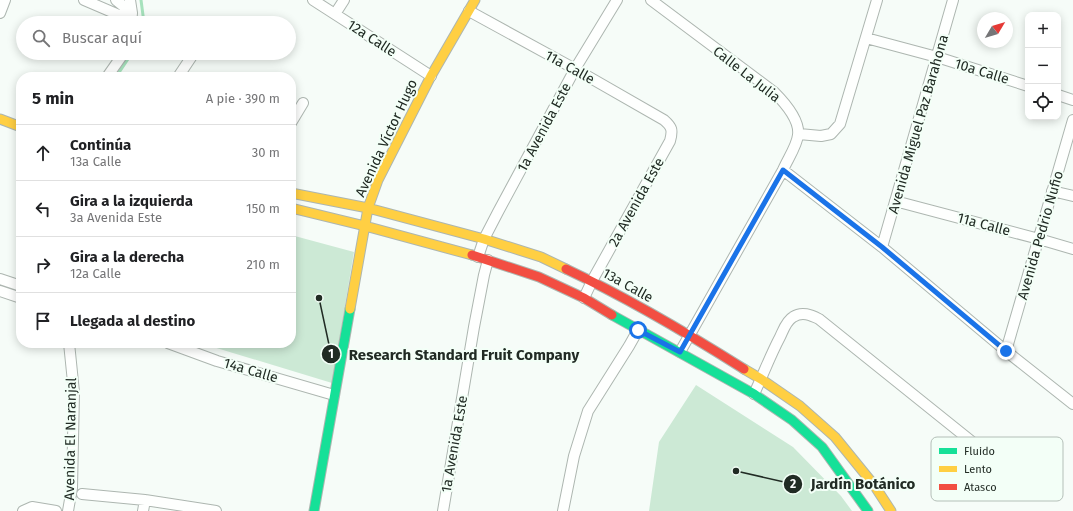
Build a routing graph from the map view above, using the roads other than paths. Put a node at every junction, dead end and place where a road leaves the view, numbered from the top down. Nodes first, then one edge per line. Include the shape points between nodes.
1 (5, 0) edge
2 (84, 0) edge
3 (116, 0) edge
4 (130, 0) edge
5 (313, 0) edge
6 (344, 0) edge
7 (475, 0) edge
8 (616, 0) edge
9 (651, 0) edge
10 (877, 0) edge
11 (953, 0) edge
12 (469, 11) junction
13 (0, 13) edge
14 (335, 14) junction
15 (123, 16) edge
16 (129, 16) edge
17 (131, 16) edge
18 (866, 38) junction
19 (937, 57) junction
20 (118, 60) edge
21 (189, 60) edge
22 (575, 69) junction
23 (110, 72) edge
24 (181, 72) edge
25 (430, 76) junction
26 (1025, 85) edge
27 (1061, 96) edge
28 (1073, 100) edge
29 (303, 103) dead end
30 (296, 115) edge
31 (0, 119) edge
32 (1073, 120) edge
33 (16, 125) edge
34 (670, 126) joint
35 (799, 134) junction
36 (783, 170) junction
37 (1052, 192) junction
38 (296, 194) edge
39 (1073, 196) edge
40 (896, 201) junction
41 (368, 208) junction
42 (296, 209) edge
43 (365, 226) junction
44 (484, 239) junction
45 (1039, 239) junction
46 (882, 247) junction
47 (1073, 249) edge
48 (478, 256) junction
49 (488, 260) junction
50 (0, 279) edge
51 (592, 281) junction
52 (16, 284) edge
53 (0, 292) edge
54 (16, 297) edge
55 (584, 298) junction
56 (638, 330) junction
57 (689, 335) junction
58 (70, 348) edge
59 (182, 348) edge
60 (1006, 351) junction
61 (680, 352) junction
62 (761, 378) junction
63 (754, 394) junction
64 (334, 395) junction
65 (1073, 404) edge
66 (966, 437) edge
67 (866, 491) junction
68 (82, 494) dead end
69 (145, 500) junction
70 (23, 511) edge
71 (56, 511) edge
72 (68, 511) edge
73 (143, 511) edge
74 (216, 511) edge
75 (314, 511) edge
76 (443, 511) edge
77 (563, 511) edge
78 (868, 511) edge
79 (891, 511) edge

1 - 13 street
2 - 15 street
3 - 16 street
4 - 17 street
5 - 14 street, 12a Calle
6 - 14 street
7 - 12 street, Avenida Víctor Hugo
8 - 22 street, 1a Avenida Este
9 - 35 street, Calle La Julia via 774,92 795,120
10 - 18 street
11 - 19 street, Avenida Miguel Paz Barahona
12 - 22 street, 11a Calle
12 - 25 street, Avenida Víctor Hugo
14 - 25 street, 12a Calle
18 - 19 street, 10a Calle
18 - 35 street via 840,124 831,134
19 - 26 street, 10a Calle
19 - 40 street, Avenida Miguel Paz Barahona
20 - 23 street
21 - 24 street
22 - 34 street, 11a Calle via 664,120
22 - 44 street, 1a Avenida Este
25 - 41 street, Avenida Víctor Hugo via 378,180
27 - 28 street
29 - 30 street
31 - 33 street
32 - 37 street, Avenida Pedrio Nufio
34 - 51 street, 2a Avenida Este via 670,141
35 - 36 street
36 - 46 street
36 - 57 street
37 - 39 street
37 - 45 street, Avenida Pedrio Nufio
38 - 41 street, 13a Calle
40 - 45 street, 11a Calle
40 - 46 street, Avenida Miguel Paz Barahona
41 - 43 street, Avenida Víctor Hugo
41 - 44 street, 13a Calle
42 - 43 street, 13a Calle
43 - 48 street, 13a Calle
43 - 64 street, Avenida Víctor Hugo
44 - 48 street, 1a Avenida Este
44 - 51 street, 13a Calle via 541,257
45 - 47 street, 11a Calle
45 - 60 street, Avenida Pedrio Nufio
46 - 60 street
48 - 49 street, 13a Calle
49 - 55 street, 13a Calle via 539,277
49 - 76 street, 1a Avenida Este
50 - 52 street
51 - 55 street, 2a Avenida Este
51 - 57 street, 13a Calle
53 - 54 street
55 - 56 street, 13a Calle
56 - 61 street, 13a Calle
56 - 77 street via 588,411 574,456
57 - 61 street
57 - 62 street, 13a Calle
58 - 72 street, Avenida El Naranjal via 74,392 72,488
59 - 64 street, 14a Calle
60 - 65 street
61 - 63 street, 13a Calle
62 - 63 street
62 - 66 street via 787,324 793,317 801,314 810,315 819,319
62 - 67 street, 13a Calle via 800,406 835,437
63 - 67 street, 13a Calle via 792,420
64 - 75 street, Avenida Víctor Hugo
67 - 78 street, 13a Calle
67 - 79 street, 13a Calle
68 - 69 street
69 - 73 street
69 - 74 street
70 - 71 street via 32,507

